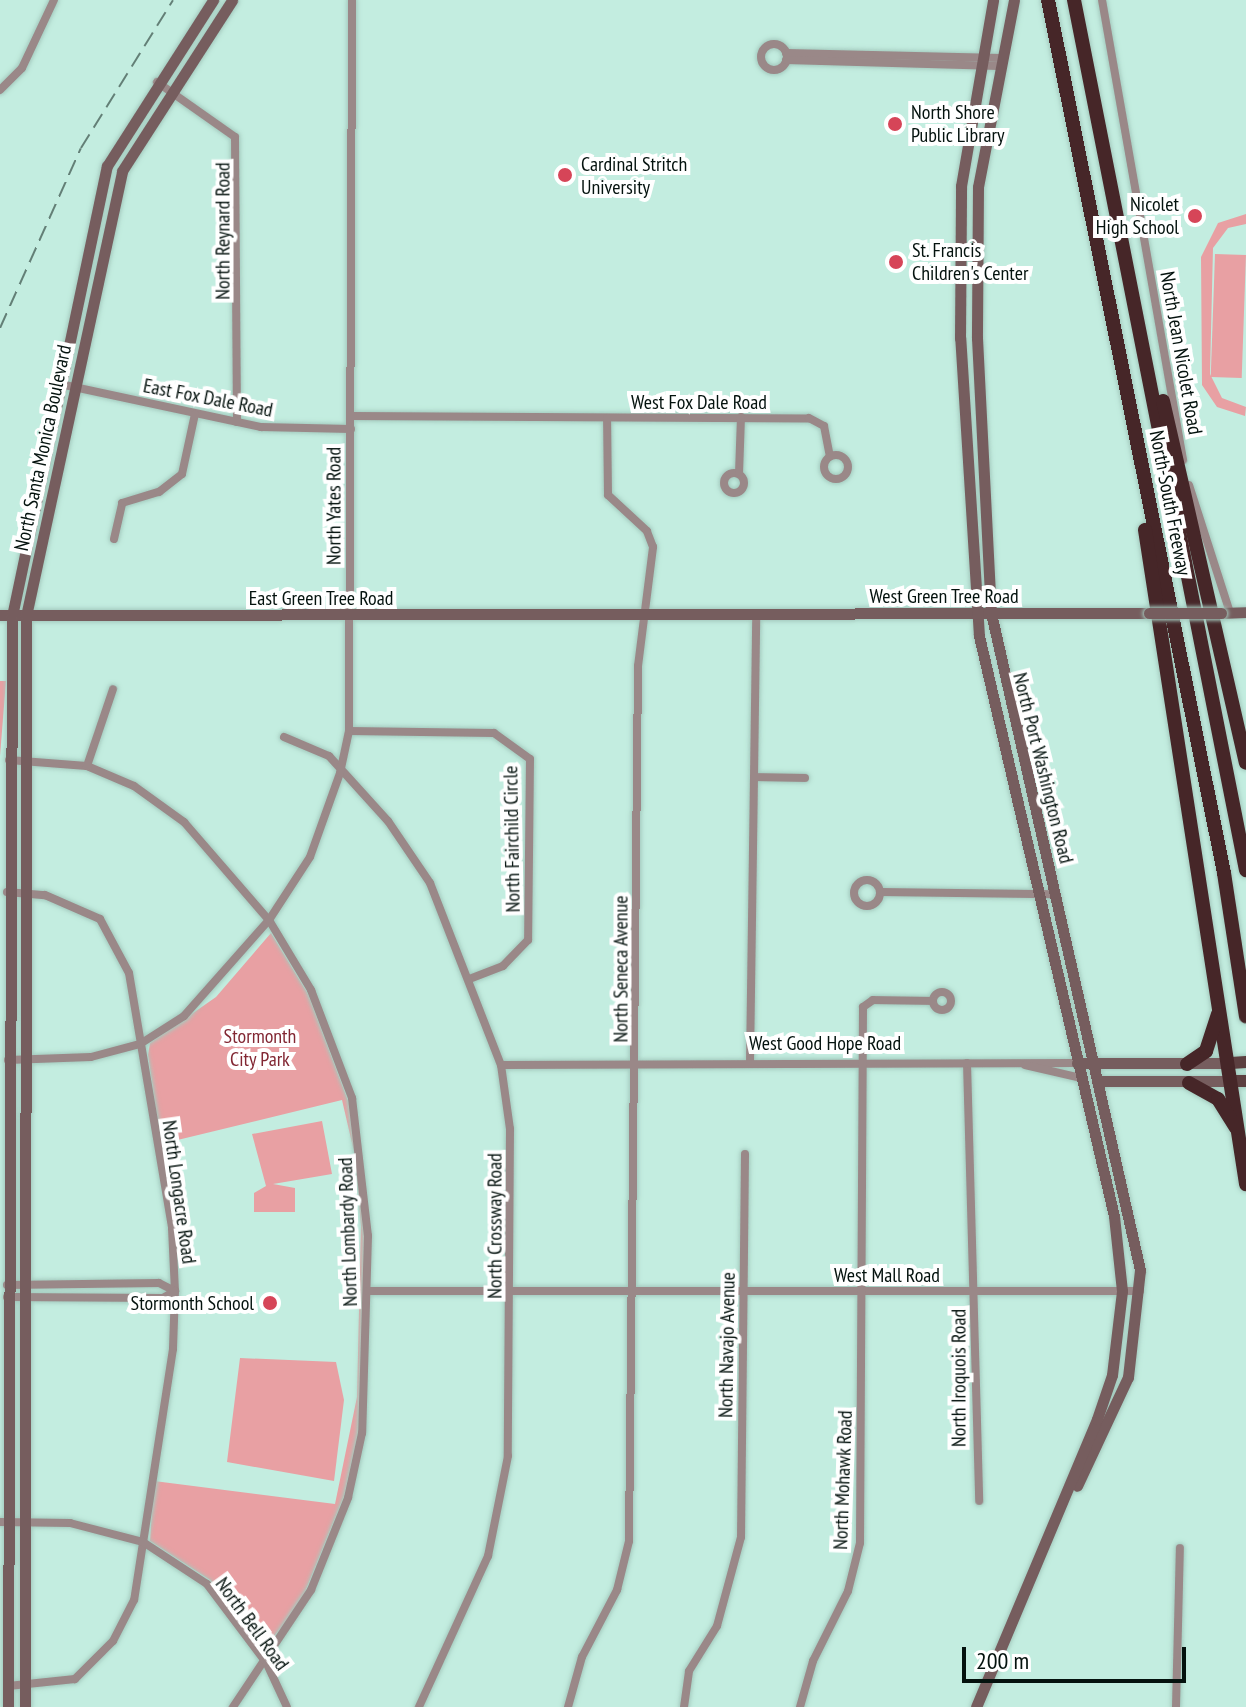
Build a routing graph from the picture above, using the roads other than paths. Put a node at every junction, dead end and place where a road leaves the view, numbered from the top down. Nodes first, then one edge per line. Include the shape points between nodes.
1 (54, 0) edge
2 (213, 0) edge
3 (232, 0) edge
4 (352, 0) edge
5 (993, 0) edge
6 (1014, 0) edge
7 (1048, 0) edge
8 (1074, 0) edge
9 (1102, 0) edge
10 (786, 56) dead end
11 (983, 59) junction
12 (1000, 62) junction
13 (157, 82) junction
14 (0, 90) edge
15 (172, 90) junction
16 (1148, 370) junction
17 (60, 384) junction
18 (75, 387) junction
19 (1131, 411) junction
20 (195, 414) junction
21 (351, 416) junction
22 (741, 417) junction
23 (607, 418) junction
24 (237, 422) junction
25 (351, 429) junction
26 (830, 456) dead end
27 (739, 474) dead end
28 (114, 539) dead end
29 (1246, 612) edge
30 (977, 613) junction
31 (991, 613) junction
32 (1226, 613) junction
33 (641, 614) junction
34 (756, 614) junction
35 (6, 616) edge
36 (26, 616) junction
37 (350, 616) junction
38 (998, 661) junction
39 (982, 664) junction
40 (8, 676) junction
41 (26, 676) junction
42 (113, 689) dead end
43 (349, 731) junction
44 (284, 737) dead end
45 (8, 760) junction
46 (25, 761) junction
47 (1246, 763) edge
48 (87, 766) junction
49 (340, 773) junction
50 (755, 777) junction
51 (805, 778) dead end
52 (1040, 834) junction
53 (1023, 836) junction
54 (1246, 870) edge
55 (6, 892) junction
56 (25, 892) junction
57 (880, 892) dead end
58 (1036, 893) junction
59 (1054, 894) junction
60 (269, 920) junction
61 (471, 978) junction
62 (7, 991) junction
63 (24, 992) junction
64 (1220, 998) junction
65 (933, 1001) dead end
66 (1246, 1016) edge
67 (140, 1044) junction
68 (8, 1060) junction
69 (24, 1060) junction
70 (1013, 1062) junction
71 (1240, 1062) edge
72 (750, 1063) junction
73 (862, 1063) junction
74 (967, 1063) junction
75 (1077, 1063) junction
76 (637, 1064) junction
77 (1187, 1064) junction
78 (501, 1065) junction
79 (1097, 1066) junction
80 (1081, 1078) junction
81 (1242, 1081) edge
82 (1100, 1082) junction
83 (1189, 1083) junction
84 (1113, 1135) junction
85 (1096, 1139) junction
86 (1241, 1142) junction
87 (745, 1154) dead end
88 (1122, 1172) junction
89 (1105, 1176) junction
90 (1246, 1184) edge
91 (7, 1219) junction
92 (23, 1220) junction
93 (7, 1251) junction
94 (23, 1251) junction
95 (975, 1290) junction
96 (7, 1291) junction
97 (175, 1291) junction
98 (368, 1291) junction
99 (512, 1291) junction
100 (635, 1291) junction
101 (744, 1291) junction
102 (861, 1291) junction
103 (1122, 1291) junction
104 (1140, 1291) junction
105 (23, 1292) junction
106 (23, 1354) junction
107 (7, 1355) junction
108 (7, 1419) junction
109 (24, 1419) junction
110 (979, 1501) dead end
111 (4, 1522) edge
112 (24, 1522) junction
113 (1058, 1522) junction
114 (143, 1542) junction
115 (1180, 1548) dead end
116 (267, 1664) junction
117 (25, 1685) junction
118 (8, 1686) junction
119 (8, 1707) edge
120 (25, 1707) edge
121 (233, 1707) edge
122 (287, 1707) edge
123 (419, 1707) edge
124 (568, 1707) edge
125 (684, 1707) edge
126 (800, 1707) edge
127 (976, 1707) edge
128 (1176, 1707) edge

1 - 14 street via 22,68
2 - 13 street, North Santa Monica Boulevard
3 - 15 street, North Santa Monica Boulevard
4 - 21 street, North Yates Road
5 - 11 street, North Port Washington Road
6 - 12 street, North Port Washington Road
7 - 19 highway, North-South Freeway
8 - 16 highway, North-South Freeway
9 - 32 street, North Jean Nicolet Road via 1184,462
10 - 11 street
11 - 12 street
11 - 30 street, North Port Washington Road via 961,199 960,338
12 - 31 street, North Port Washington Road via 980,160 977,236
13 - 15 street, North Reynard Road
13 - 17 street, North Santa Monica Boulevard via 107,166
15 - 18 street, North Santa Monica Boulevard via 122,171
15 - 24 street, North Reynard Road via 235,137
16 - 47 highway via 1162,396
16 - 54 highway, North-South Freeway
17 - 18 street, East Fox Dale Road
17 - 35 street, North Santa Monica Boulevard
18 - 20 street, East Fox Dale Road
18 - 36 street, North Santa Monica Boulevard
19 - 64 highway
19 - 66 highway, North-South Freeway
20 - 24 street, East Fox Dale Road
20 - 28 street via 182,474 159,492 122,503
21 - 23 street, West Fox Dale Road
21 - 25 street, North Yates Road
22 - 23 street, West Fox Dale Road
22 - 26 street, West Fox Dale Road via 818,420
22 - 27 street
23 - 33 street, North Seneca Avenue via 608,495 647,531 653,547
24 - 25 street, East Fox Dale Road
25 - 37 street, North Yates Road
29 - 32 street, West Green Tree Road
30 - 31 street, West Green Tree Road
30 - 34 street, West Green Tree Road
30 - 39 street, North Port Washington Road
31 - 32 street, West Green Tree Road, bridge
31 - 38 street, North Port Washington Road
33 - 34 street, West Green Tree Road
33 - 37 street, East Green Tree Road
33 - 76 street, North Seneca Avenue
34 - 50 street
35 - 36 street, East Green Tree Road
35 - 40 street, North Santa Monica Boulevard
36 - 37 street, East Green Tree Road
36 - 41 street, North Santa Monica Boulevard
37 - 43 street, North Yates Road
38 - 39 street
38 - 52 street, North Port Washington Road
39 - 53 street, North Port Washington Road
40 - 41 street
40 - 45 street, North Santa Monica Boulevard
41 - 46 street, North Santa Monica Boulevard
42 - 48 street
43 - 49 street, North Yates Road
43 - 61 street, North Fairchild Circle via 494,733 530,759 528,940 503,966
44 - 49 street, North Crossway Road via 329,756
45 - 46 street, North Lombardy Road
45 - 55 street, North Santa Monica Boulevard
46 - 48 street, North Lombardy Road
46 - 56 street, North Santa Monica Boulevard
48 - 60 street, North Lombardy Road via 134,786 184,822
49 - 60 street, North Yates Road via 310,857
49 - 61 street, North Crossway Road via 388,821 430,883
50 - 51 street
50 - 72 street
52 - 53 street
52 - 59 street, North Port Washington Road
53 - 58 street, North Port Washington Road
55 - 56 street, North Longacre Road
55 - 62 street, North Santa Monica Boulevard
56 - 63 street, North Santa Monica Boulevard
56 - 67 street, North Longacre Road via 77,904 100,919 129,973
57 - 58 street
58 - 59 street
58 - 75 street, North Port Washington Road
59 - 79 street, North Port Washington Road
60 - 67 street, North Yates Road via 205,997
60 - 98 street, North Lombardy Road via 311,990 352,1098 365,1172
61 - 78 street, North Crossway Road
62 - 63 street
62 - 68 street, North Santa Monica Boulevard
63 - 69 street, North Santa Monica Boulevard
64 - 71 highway
64 - 77 highway via 1217,1031
65 - 73 street, North Mohawk Road via 864,1004
67 - 69 street, North Yates Road via 91,1057
67 - 97 street, North Longacre Road via 172,1228
68 - 69 street, North Yates Road
68 - 91 street, North Santa Monica Boulevard
69 - 92 street, North Santa Monica Boulevard
70 - 74 street, West Good Hope Road
70 - 75 street, West Good Hope Road
70 - 80 street, West Good Hope Road
71 - 77 street, West Good Hope Road
71 - 81 highway
72 - 73 street, West Good Hope Road
72 - 76 street, West Good Hope Road
73 - 74 street, West Good Hope Road
73 - 102 street, North Mohawk Road
74 - 95 street, North Iroquois Road
75 - 79 street, West Good Hope Road
75 - 80 street, North Port Washington Road
76 - 78 street, West Good Hope Road
76 - 100 street, North Seneca Avenue
77 - 79 street, West Good Hope Road
78 - 99 street, North Crossway Road via 510,1129
79 - 82 street, North Port Washington Road
80 - 82 street, West Good Hope Road
80 - 85 street, North Port Washington Road
81 - 83 street, West Good Hope Road
81 - 86 highway
82 - 83 street, West Good Hope Road
82 - 84 street, North Port Washington Road
83 - 86 highway via 1225,1107
84 - 85 street
84 - 88 street, North Port Washington Road
85 - 89 street, North Port Washington Road
86 - 90 highway
87 - 101 street, North Navajo Avenue
88 - 89 street
88 - 104 street, North Port Washington Road
89 - 103 street, North Port Washington Road
91 - 92 street
91 - 93 street, North Santa Monica Boulevard
92 - 94 street, North Santa Monica Boulevard
93 - 94 street
93 - 96 street, North Santa Monica Boulevard
94 - 105 street, North Santa Monica Boulevard
95 - 102 street, West Mall Road
95 - 103 street, West Mall Road
95 - 110 street, North Iroquois Road
96 - 105 street
96 - 107 street, North Santa Monica Boulevard
97 - 105 street via 163,1298
97 - 105 street via 159,1283
97 - 114 street, North Longacre Road via 173,1349
98 - 99 street, West Mall Road
98 - 116 street, North Lombardy Road via 365,1415 348,1498 311,1590
99 - 100 street, West Mall Road
99 - 123 street, North Crossway Road via 508,1456 488,1556
100 - 101 street, West Mall Road
100 - 124 street, North Seneca Avenue via 629,1541 617,1590 582,1657
101 - 102 street, West Mall Road
101 - 125 street, North Navajo Avenue via 741,1537 717,1626 689,1671
102 - 126 street, North Mohawk Road via 860,1543 848,1591 813,1661
103 - 104 street, West Mall Road
103 - 113 street, North Port Washington Road via 1112,1375
104 - 113 street, North Port Washington Road via 1128,1377
105 - 106 street, North Santa Monica Boulevard
106 - 107 street
106 - 109 street, North Santa Monica Boulevard
107 - 108 street, North Santa Monica Boulevard
108 - 109 street
108 - 111 street, North Santa Monica Boulevard
109 - 112 street, North Santa Monica Boulevard
111 - 112 street, North Bell Road
111 - 118 street, North Santa Monica Boulevard
112 - 114 street, North Bell Road via 70,1523
112 - 117 street, North Santa Monica Boulevard
113 - 127 street, North Port Washington Road
114 - 116 street, North Bell Road via 207,1584
114 - 117 street, North Longacre Road via 134,1600 94,1666 75,1679
115 - 128 street
116 - 121 street, North Lombardy Road
116 - 122 street, North Bell Road
117 - 118 street, North Longacre Road
117 - 120 street, North Santa Monica Boulevard
118 - 119 street, North Santa Monica Boulevard

